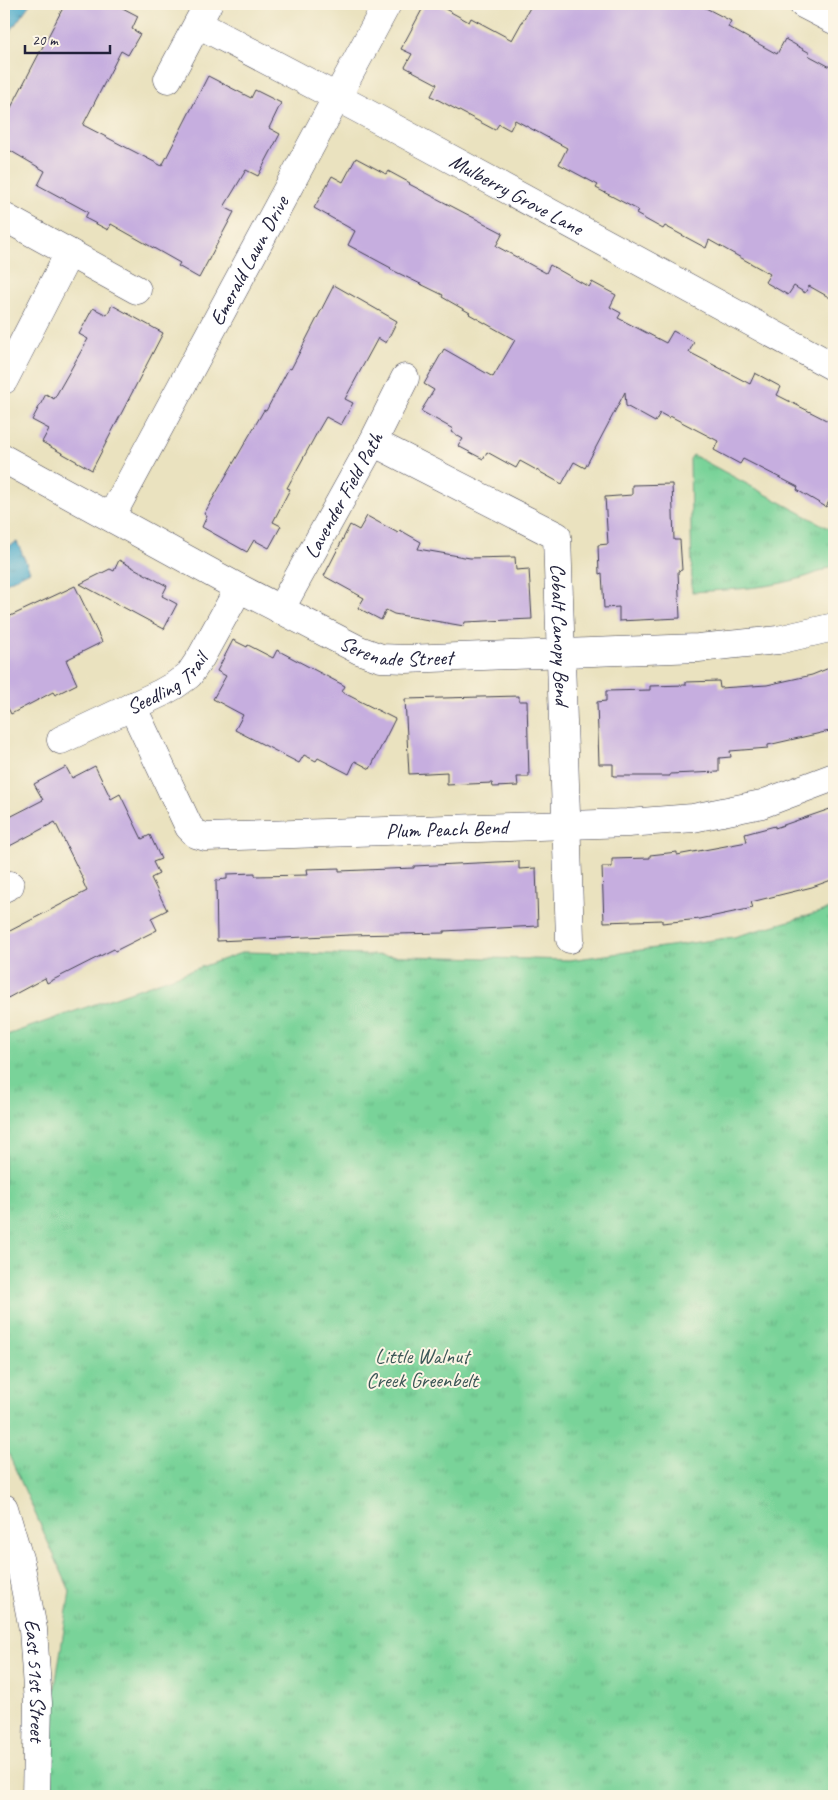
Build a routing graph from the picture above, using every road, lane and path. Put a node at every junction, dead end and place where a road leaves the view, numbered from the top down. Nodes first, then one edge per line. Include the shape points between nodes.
1 (387, 4) edge
2 (803, 4) edge
3 (203, 14) edge
4 (834, 20) edge
5 (168, 79) dead end
6 (337, 97) junction
7 (4, 217) edge
8 (70, 253) junction
9 (137, 290) dead end
10 (834, 367) edge
11 (405, 378) dead end
12 (4, 380) edge
13 (372, 442) junction
14 (4, 459) edge
15 (111, 517) junction
16 (239, 588) junction
17 (280, 610) junction
18 (834, 627) edge
19 (562, 653) junction
20 (132, 706) junction
21 (60, 740) dead end
22 (834, 777) edge
23 (565, 824) junction
24 (570, 939) dead end
25 (4, 1508) edge
26 (36, 1796) edge

1 - 6 street, Emerald Lawn Drive
2 - 4 street
3 - 5 street
3 - 6 street, Mulberry Grove Lane
6 - 10 street, Mulberry Grove Lane
6 - 15 street, Emerald Lawn Drive
7 - 8 street
8 - 9 street
8 - 12 street
11 - 13 street, Lavender Field Path
13 - 17 street, Lavender Field Path
13 - 19 street, Cobalt Canopy Bend via 557,536
14 - 15 street, Serenade Street
15 - 16 street, Serenade Street
16 - 17 street, Serenade Street
16 - 20 street, Seedling Trail via 188,675
17 - 19 street, Serenade Street via 381,658
18 - 19 street, Serenade Street via 768,641 698,648
19 - 23 street, Cobalt Canopy Bend
20 - 21 street, Seedling Trail
20 - 23 street, Plum Peach Bend via 189,827 201,836
22 - 23 street, Plum Peach Bend via 762,804 692,818
23 - 24 street, Cobalt Canopy Bend
25 - 26 street, East 51st Street via 20,1562 33,1629 38,1703

